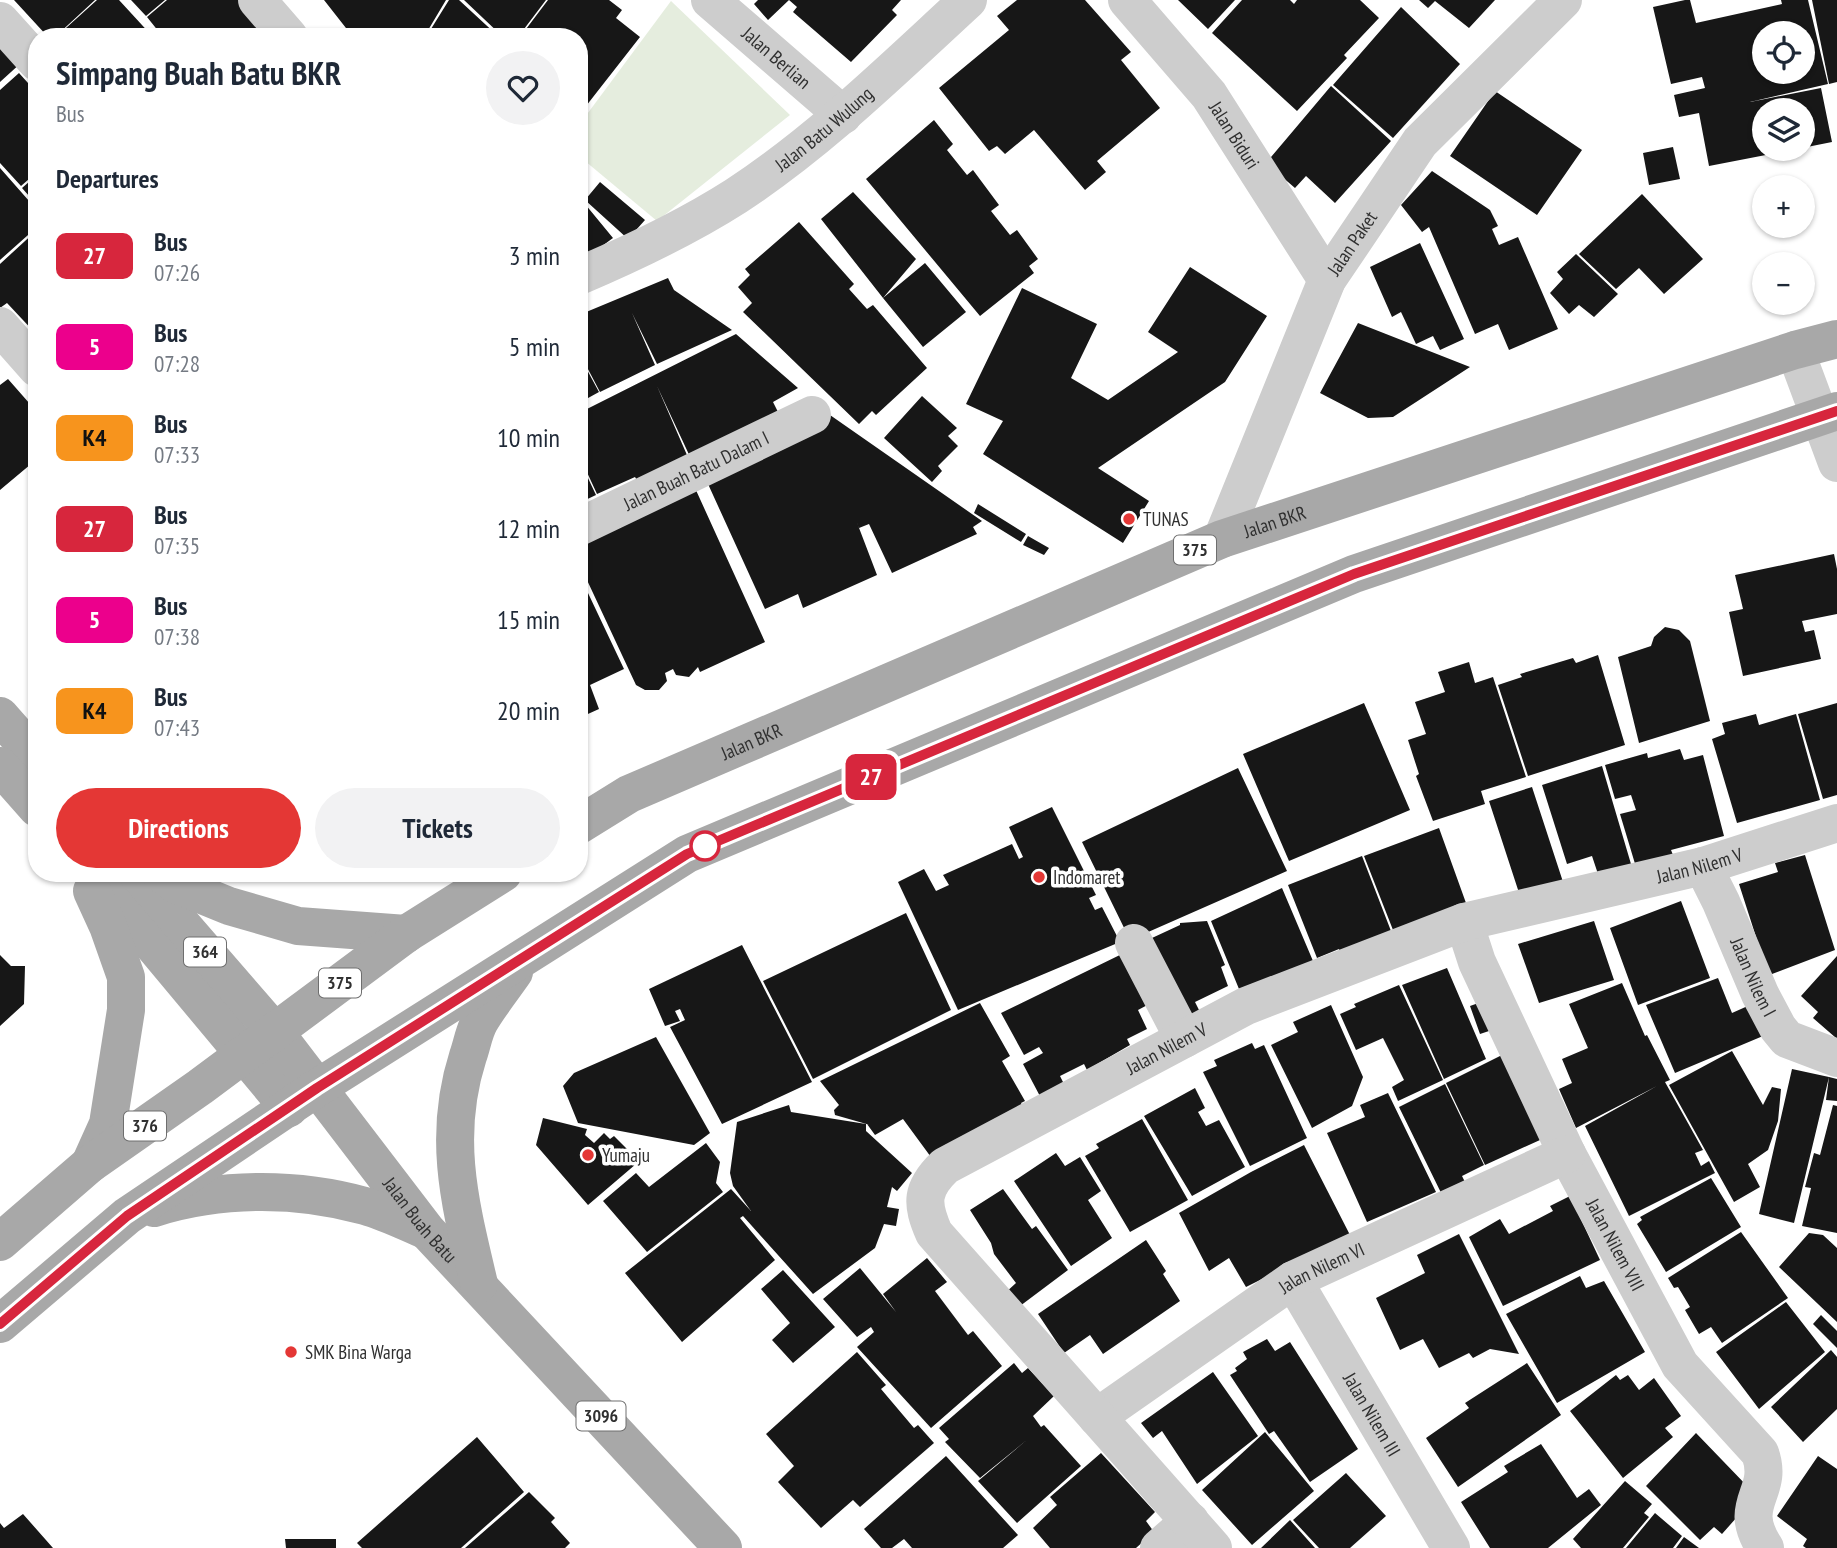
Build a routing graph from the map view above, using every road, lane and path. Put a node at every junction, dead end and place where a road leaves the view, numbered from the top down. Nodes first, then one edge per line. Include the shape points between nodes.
1 (257, 0) edge
2 (710, 0) edge
3 (968, 0) edge
4 (1127, 0) edge
5 (1563, 0) edge
6 (0, 21) edge
7 (281, 28) edge
8 (28, 52) edge
9 (843, 115) junction
10 (588, 272) edge
11 (1327, 280) junction
12 (0, 326) edge
13 (1837, 339) edge
14 (1795, 350) junction
15 (28, 358) edge
16 (1828, 413) edge
17 (812, 415) dead end
18 (1837, 463) edge
19 (588, 523) edge
20 (1222, 539) junction
21 (18, 739) edge
22 (28, 775) edge
23 (588, 819) edge
24 (1837, 823) edge
25 (1703, 866) junction
26 (87, 882) edge
27 (100, 882) edge
28 (145, 882) edge
29 (172, 882) edge
30 (489, 882) edge
31 (1464, 922) junction
32 (406, 934) junction
33 (1134, 943) dead end
34 (523, 959) junction
35 (274, 1031) junction
36 (1184, 1039) junction
37 (243, 1054) junction
38 (1837, 1058) edge
39 (303, 1098) junction
40 (1567, 1154) junction
41 (90, 1164) junction
42 (127, 1216) junction
43 (427, 1231) junction
44 (0, 1242) edge
45 (1293, 1280) junction
46 (479, 1285) junction
47 (0, 1324) edge
48 (1097, 1417) junction
49 (1202, 1534) edge
50 (723, 1548) edge
51 (1159, 1548) edge
52 (1451, 1548) edge
53 (1765, 1548) edge

1 - 7 street
2 - 9 street, Jalan Berlian
3 - 9 street, Jalan Batu Wulung
4 - 11 street, Jalan Biduri via 1209,96
5 - 11 street, Jalan Paket via 1420,142
6 - 8 street
9 - 10 street, Jalan Batu Wulung via 736,195 664,237
11 - 20 street, Jalan Paket
12 - 15 street
13 - 14 main road, Jalan BKR / 375
14 - 16 street
14 - 20 main road, Jalan BKR / 375
16 - 18 street
16 - 34 main road via 1354,574 687,854
17 - 19 street, Jalan Buah Batu Dalam I
20 - 23 main road, Jalan BKR / 375 via 629,794
21 - 22 main road
24 - 25 street, Jalan Nilem V
25 - 31 street, Jalan Nilem V
25 - 38 street, Jalan Nilem I via 1778,1028 1787,1039
26 - 41 main road via 126,977 115,1089 108,1124
27 - 37 main road, Jalan Buah Batu / 364
28 - 35 main road, Jalan Buah Batu / 364
29 - 32 main road via 229,906 298,926
30 - 32 main road, 375
31 - 36 street, Jalan Nilem V via 1245,1006
31 - 40 street, Jalan Nilem VIII via 1477,962
32 - 35 main road, 375
33 - 36 street
34 - 39 main road
34 - 46 main road via 479,1022 461,1077 453,1147 461,1209
35 - 37 main road, 376
35 - 39 main road, Jalan Buah Batu / 364
36 - 48 street, Jalan Nilem V via 945,1166 930,1181 925,1198 934,1233
37 - 39 main road, Jalan Buah Batu / 364
37 - 41 main road, 376
39 - 42 main road
39 - 43 main road, Jalan Buah Batu / 3096
40 - 45 street, Jalan Nilem VI
40 - 53 street, Jalan Nilem VIII via 1680,1365 1760,1453 1765,1465 1752,1519
41 - 44 main road, 376
42 - 43 main road via 178,1200 239,1192 301,1194 366,1206
42 - 47 main road
43 - 46 main road, Jalan Buah Batu / 3096
45 - 48 street, Jalan Nilem VI
45 - 52 street, Jalan Nilem III
46 - 50 main road, Jalan Buah Batu / 3096
48 - 49 street, Jalan Nilem V
49 - 51 street, Jalan Nilem V

